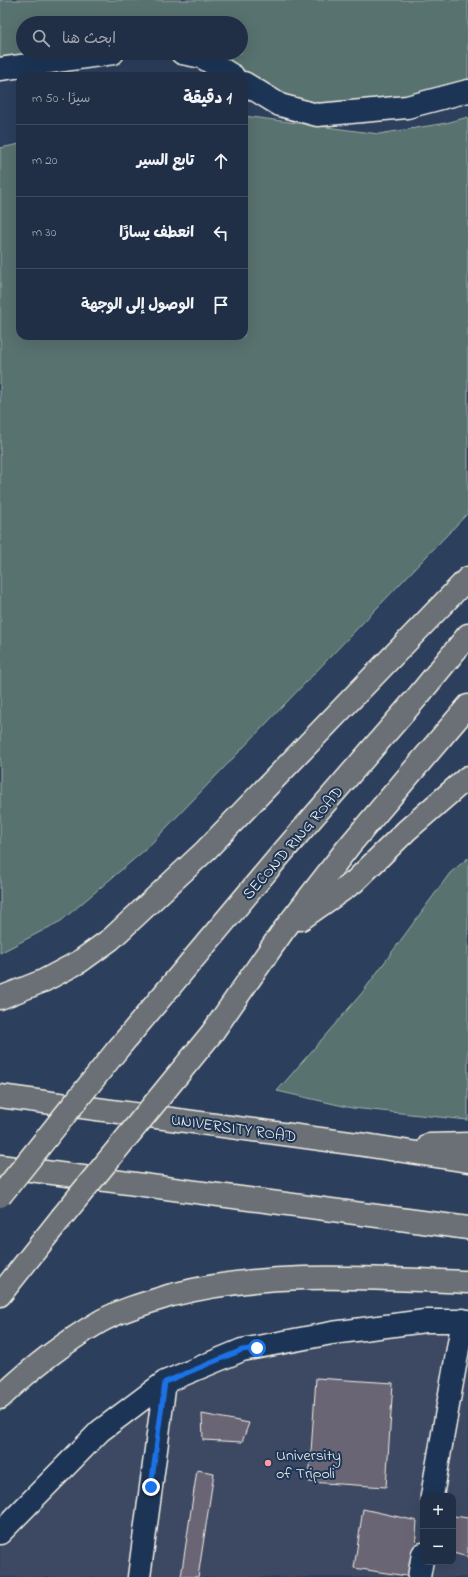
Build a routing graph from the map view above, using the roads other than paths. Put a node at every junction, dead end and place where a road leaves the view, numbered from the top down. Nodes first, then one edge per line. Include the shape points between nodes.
1 (64, 60) edge
2 (207, 60) edge
3 (0, 69) edge
4 (226, 72) edge
5 (248, 85) edge
6 (468, 91) edge
7 (468, 578) edge
8 (468, 635) edge
9 (468, 706) edge
10 (468, 777) edge
11 (283, 931) junction
12 (0, 998) edge
13 (0, 1096) edge
14 (468, 1144) edge
15 (365, 1145) junction
16 (468, 1161) edge
17 (0, 1166) edge
18 (0, 1196) edge
19 (468, 1228) edge
20 (468, 1282) edge
21 (0, 1295) edge
22 (466, 1321) edge
23 (165, 1382) junction
24 (0, 1398) edge
25 (433, 1493) edge
26 (0, 1533) edge
27 (422, 1565) edge
28 (139, 1577) edge
29 (420, 1577) edge

1 - 3 street
2 - 4 street
5 - 6 street via 280,105 317,116 407,107
7 - 12 highway via 206,850 111,939 78,962 43,981
8 - 18 highway, SECOND RING ROAD, bridge via 420,695 282,853 117,1050
9 - 11 highway via 349,846
10 - 11 highway via 407,830 354,882
11 - 21 highway, bridge via 212,1033
13 - 15 highway, UNIVERSITY ROAD
14 - 15 highway
15 - 16 highway, UNIVERSITY ROAD
17 - 19 highway
20 - 24 highway via 335,1276 268,1279 202,1288 149,1301 102,1321 62,1346
22 - 23 street via 425,1321 332,1333 242,1350
22 - 25 street
23 - 26 street via 100,1431
23 - 28 street
27 - 29 street

